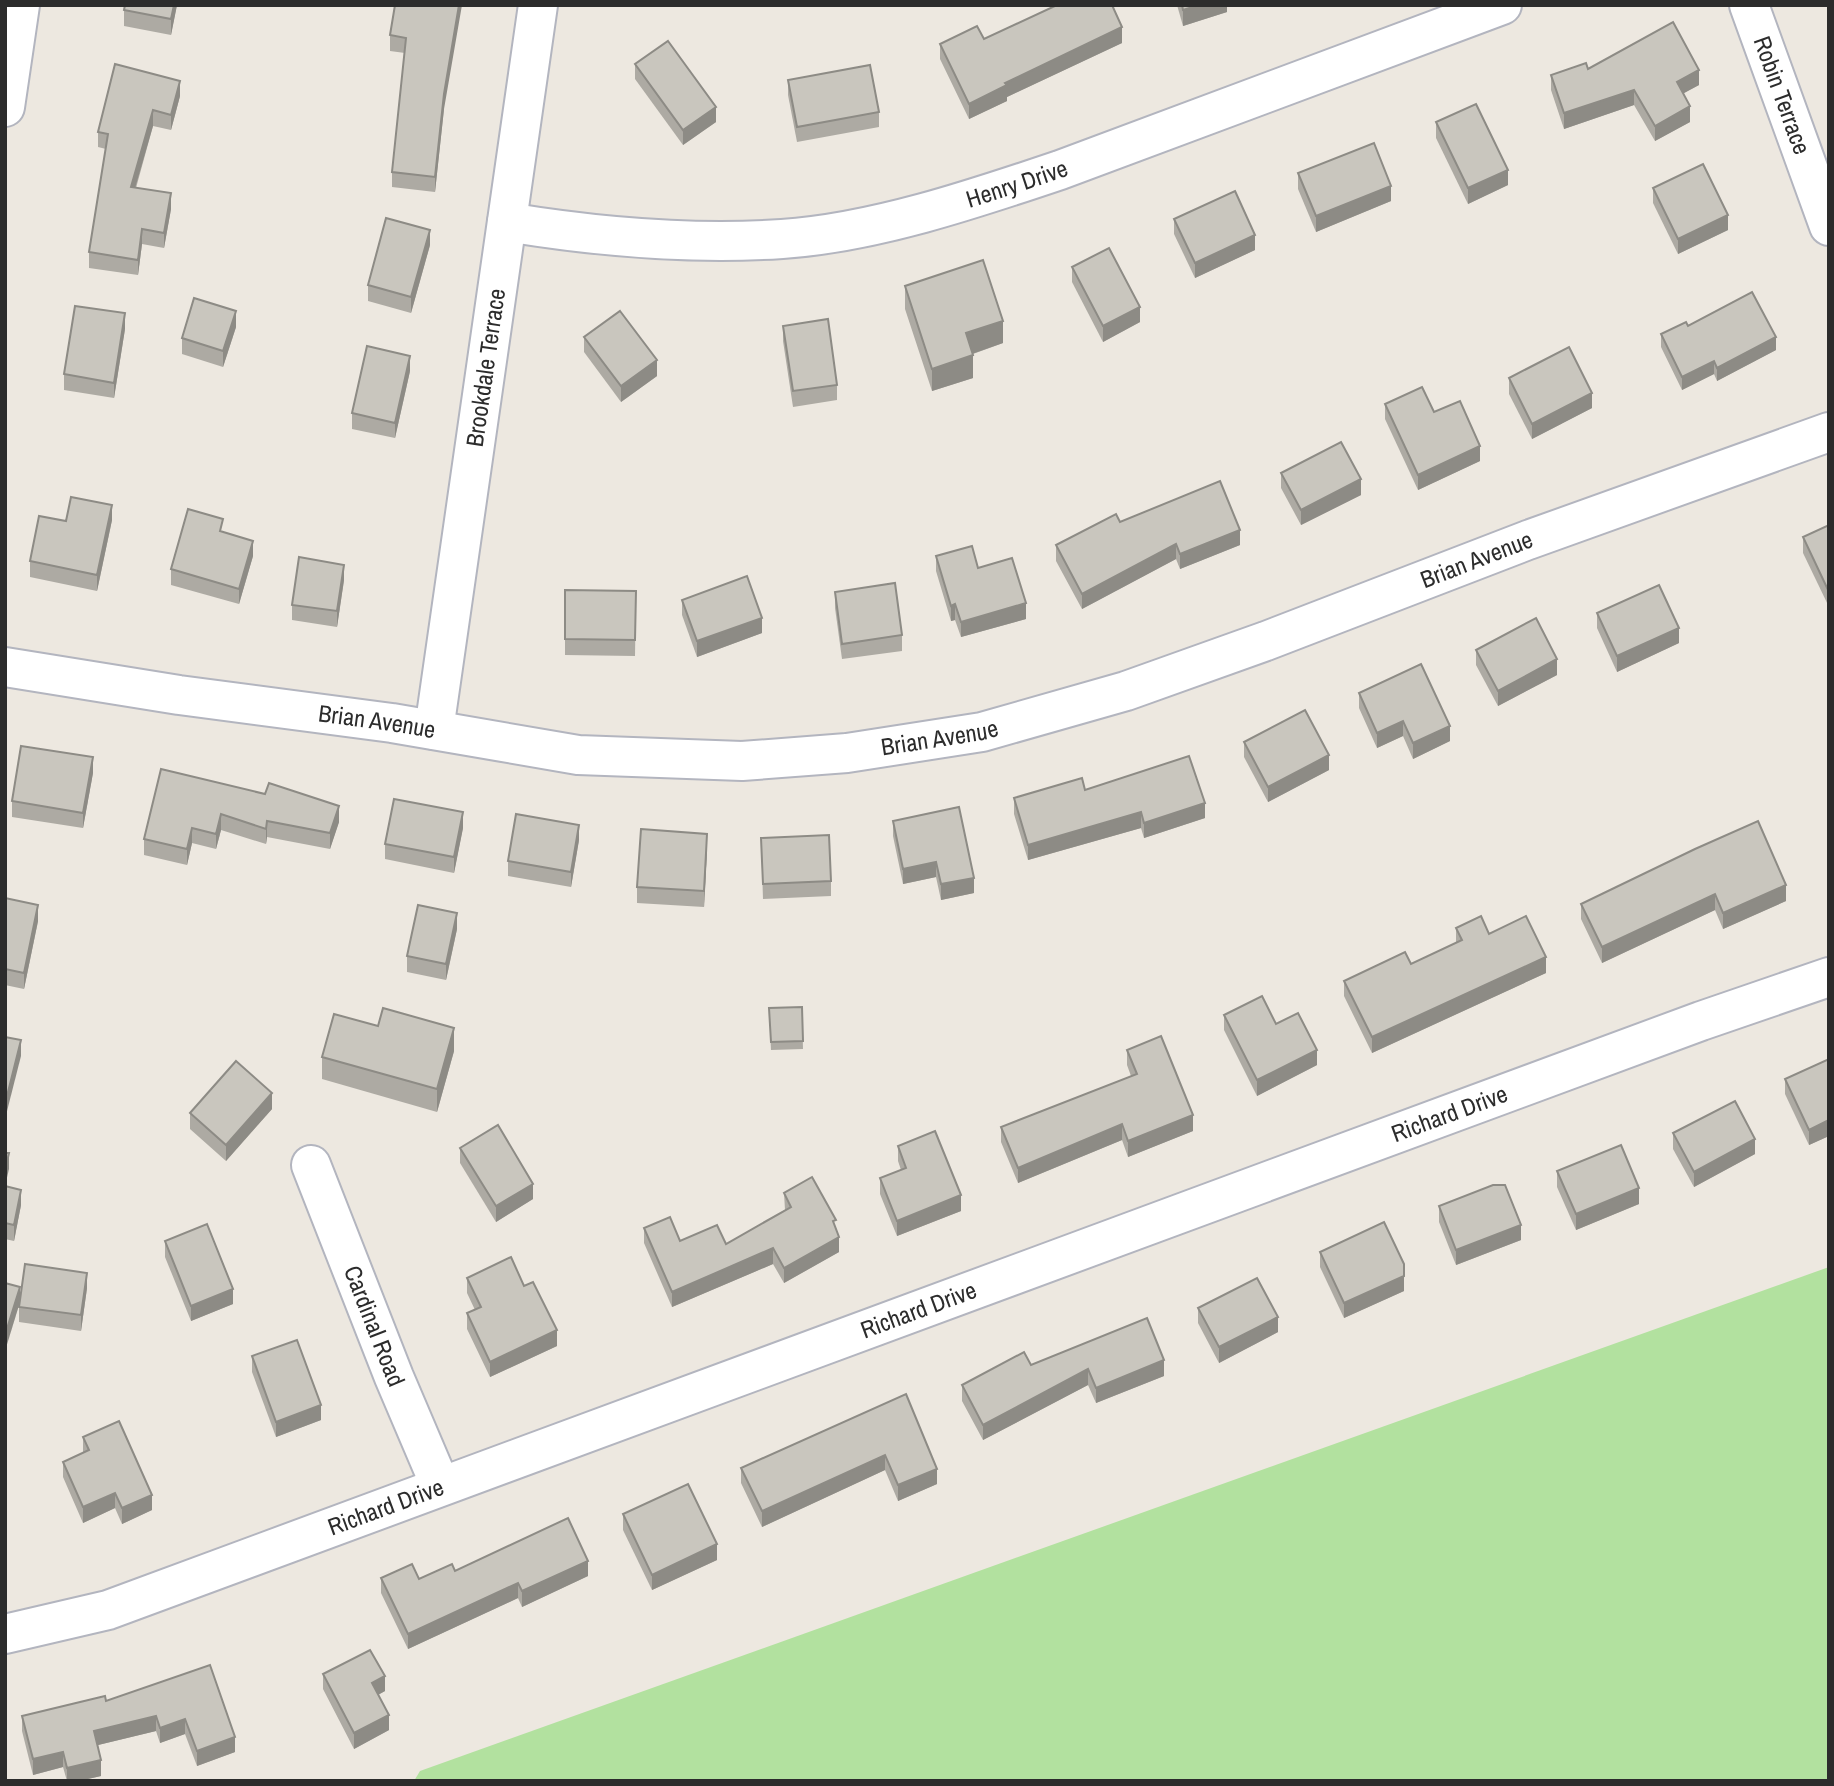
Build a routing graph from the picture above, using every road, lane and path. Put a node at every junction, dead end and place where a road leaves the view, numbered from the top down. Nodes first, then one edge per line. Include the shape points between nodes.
1 (20, 5) edge
2 (538, 5) edge
3 (1502, 5) edge
4 (1749, 5) edge
5 (5, 107) edge
6 (507, 222) junction
7 (1829, 226) edge
8 (1829, 432) edge
9 (5, 667) edge
10 (434, 730) junction
11 (1829, 977) edge
12 (311, 1165) dead end
13 (440, 1485) junction
14 (5, 1634) edge

1 - 5 street
2 - 6 street, Brookdale Terrace
3 - 6 street, Henry Drive via 1060,170 884,222 783,239 686,240 583,235
4 - 7 street, Robin Terrace
6 - 10 street, Brookdale Terrace
8 - 10 street, Brian Avenue via 1126,691 982,732 847,753 742,761 578,755
9 - 10 street, Brian Avenue
11 - 13 street, Richard Drive
12 - 13 street, Cardinal Road
13 - 14 street, Richard Drive via 108,1610

